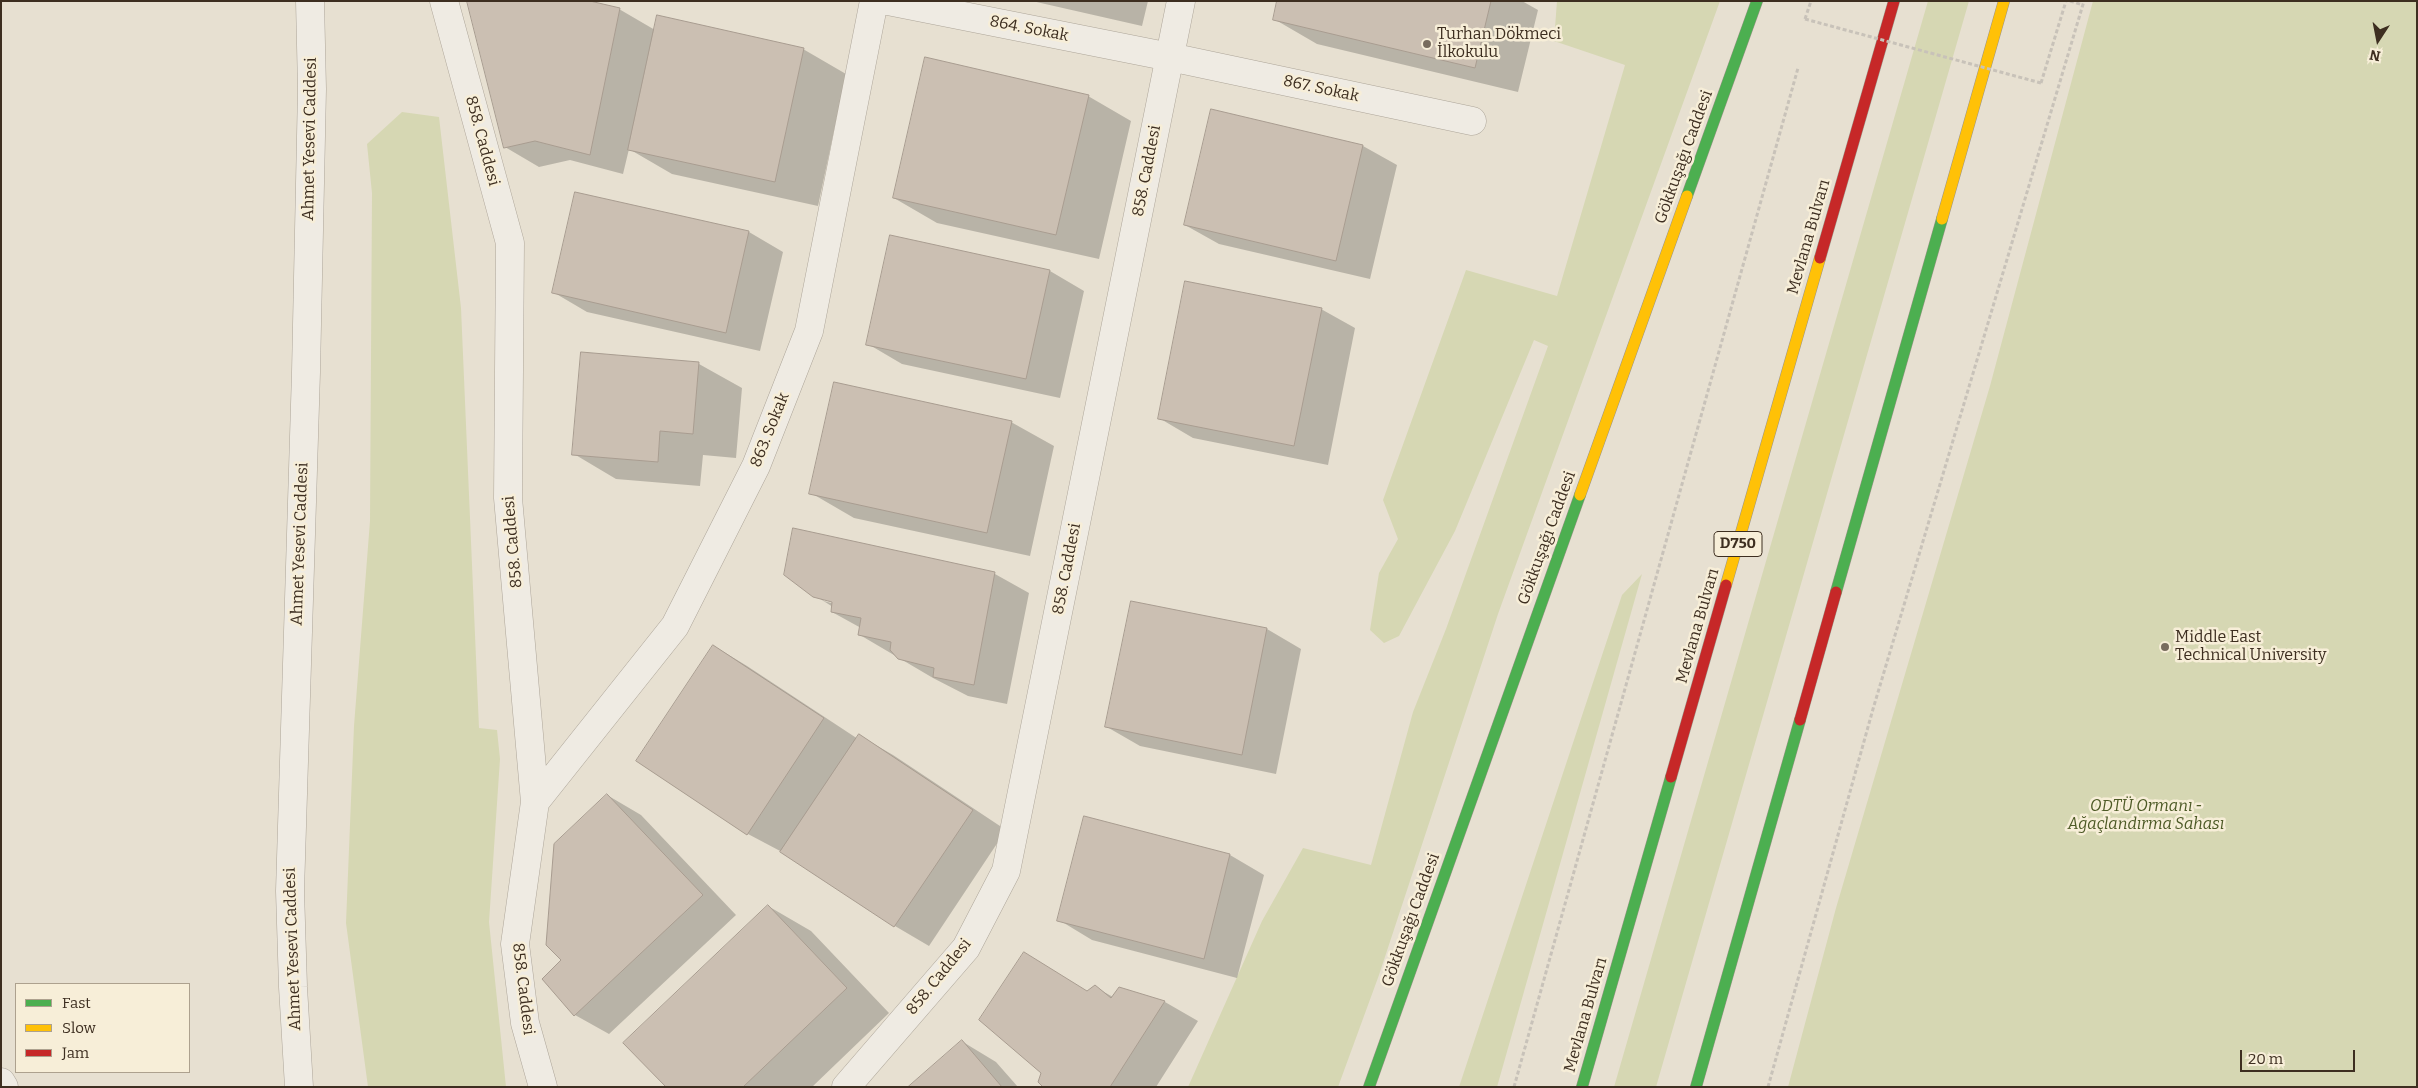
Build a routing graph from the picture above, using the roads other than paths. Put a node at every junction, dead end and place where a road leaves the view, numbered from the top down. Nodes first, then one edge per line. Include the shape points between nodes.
1 (310, 1) edge
2 (444, 1) edge
3 (874, 1) edge
4 (888, 1) edge
5 (1181, 1) edge
6 (1756, 1) edge
7 (1894, 1) edge
8 (2004, 1) edge
9 (1170, 57) junction
10 (1472, 121) dead end
11 (535, 802) junction
12 (1, 1082) edge
13 (4, 1087) edge
14 (299, 1087) edge
15 (543, 1087) edge
16 (846, 1087) edge
17 (1369, 1087) edge
18 (1582, 1087) edge
19 (1696, 1087) edge

1 - 14 street, Ahmet Yesevi Caddesi via 312,89 306,372 290,891
2 - 11 street, 858. Caddesi via 510,243 508,498
3 - 11 street, 863. Sokak via 809,331 756,466 676,626
4 - 9 street, 864. Sokak
5 - 9 street, 858. Caddesi
6 - 17 main road, Gökkuşağı Caddesi
7 - 18 main road, Mevlana Bulvarı / D750
8 - 19 main road
9 - 10 street, 867. Sokak
9 - 16 street, 858. Caddesi via 1006,871 966,948
11 - 15 street, 858. Caddesi via 515,944 525,1023
12 - 13 street

